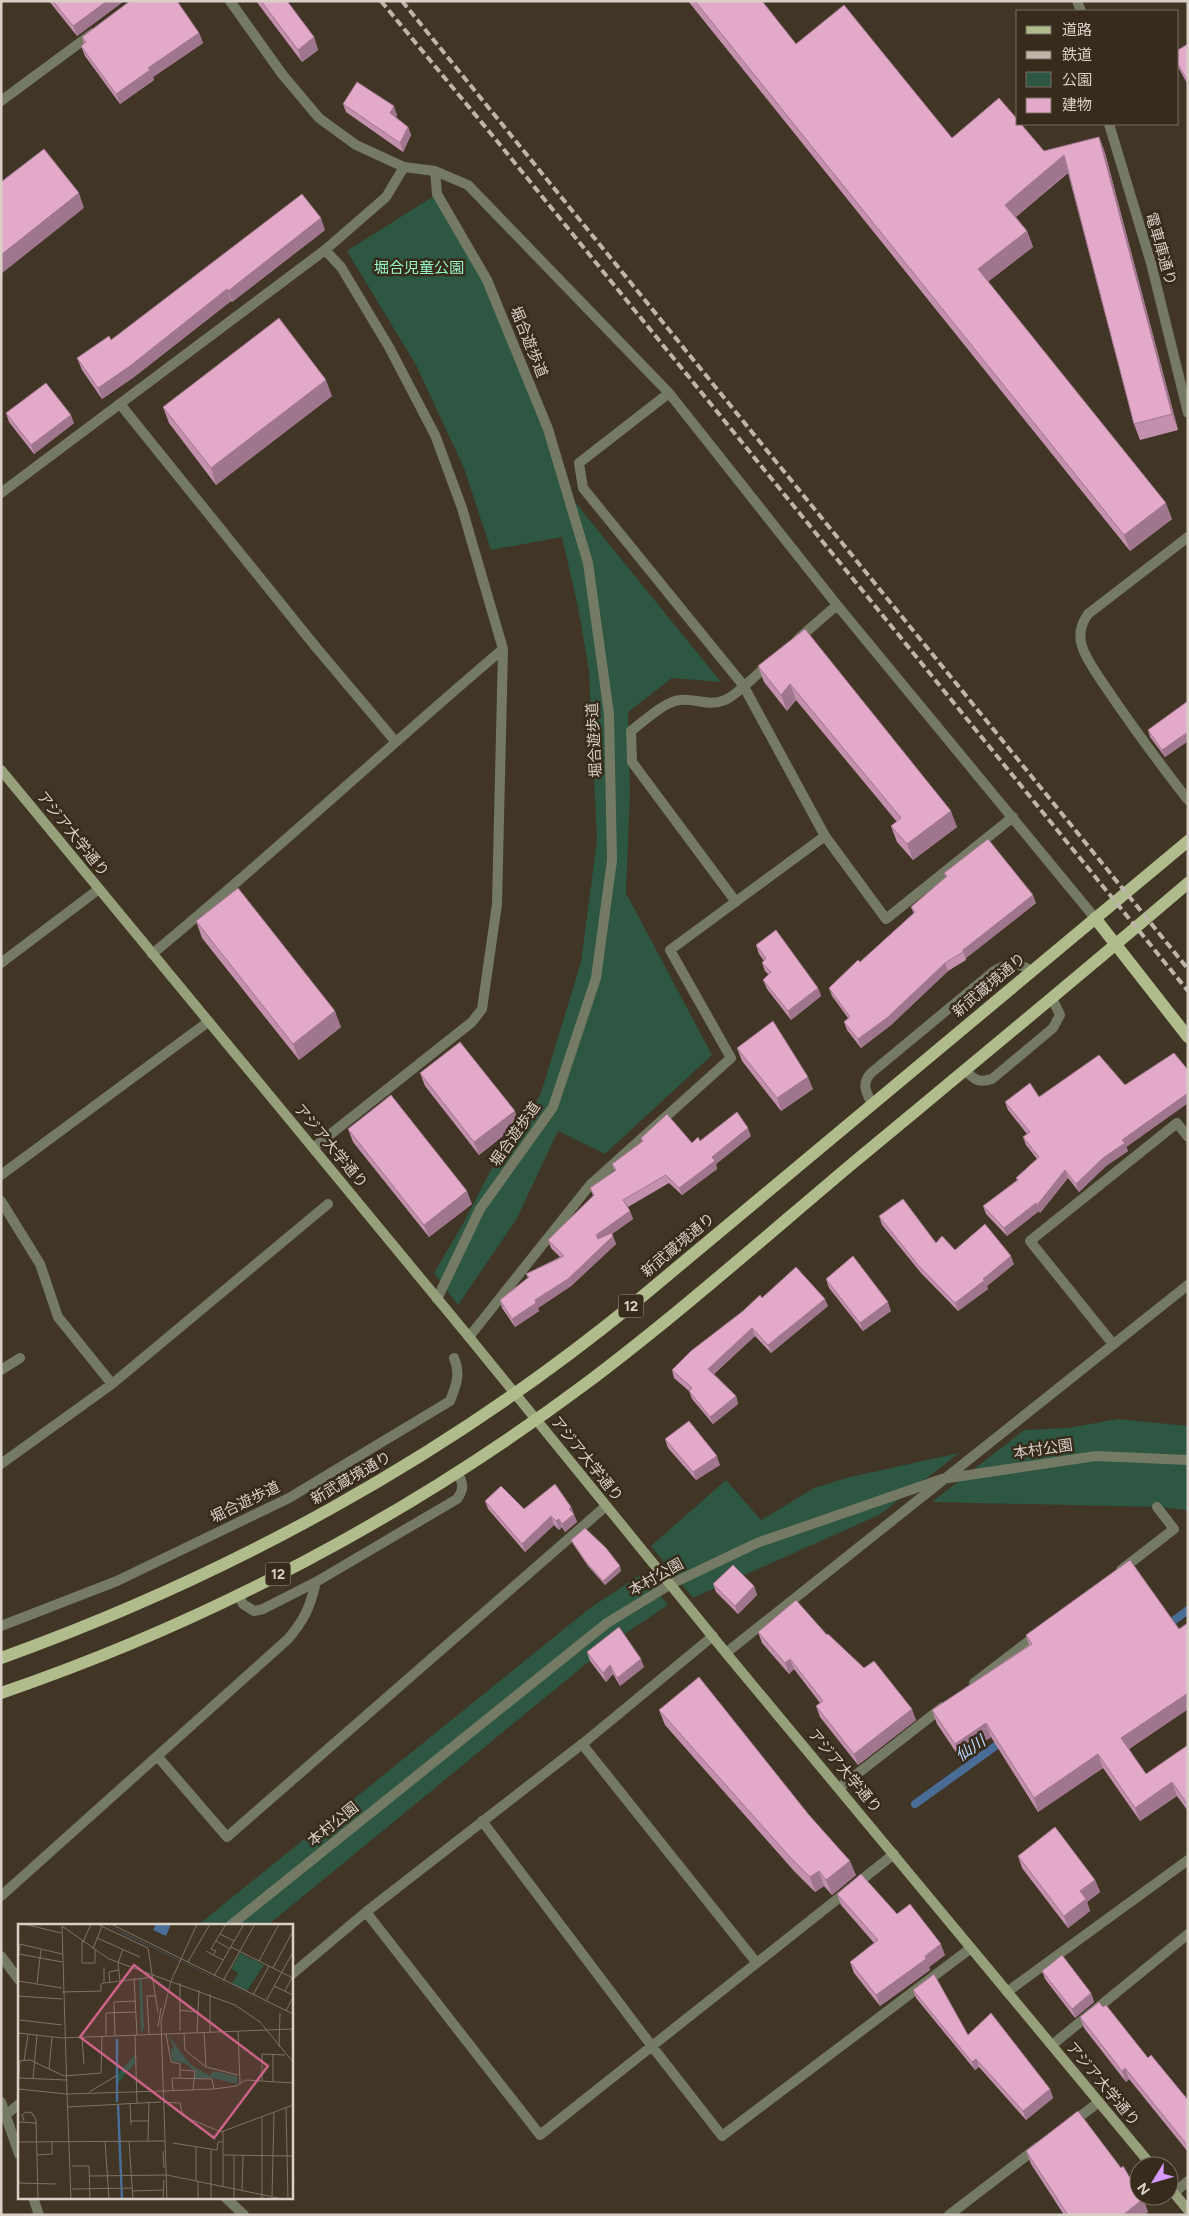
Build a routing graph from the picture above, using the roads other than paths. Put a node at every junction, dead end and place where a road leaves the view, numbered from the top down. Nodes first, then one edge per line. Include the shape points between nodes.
1 (230, 1) edge
2 (104, 25) edge
3 (1, 101) edge
4 (1109, 125) edge
5 (404, 167) junction
6 (435, 172) junction
7 (325, 250) junction
8 (669, 393) junction
9 (120, 404) junction
10 (1188, 413) edge
11 (1, 493) edge
12 (1188, 537) edge
13 (837, 604) junction
14 (503, 649) junction
15 (743, 685) junction
16 (395, 741) junction
17 (1, 770) edge
18 (1188, 800) edge
19 (1012, 817) junction
20 (825, 836) junction
21 (1188, 841) edge
22 (1188, 884) edge
23 (99, 889) junction
24 (736, 902) junction
25 (1095, 918) junction
26 (1115, 944) junction
27 (152, 954) junction
28 (1, 963) edge
29 (1031, 971) junction
30 (1052, 998) junction
31 (208, 1022) junction
32 (1188, 1037) edge
33 (965, 1070) junction
34 (872, 1104) junction
35 (1188, 1137) edge
36 (313, 1148) junction
37 (1, 1175) edge
38 (1, 1202) edge
39 (328, 1204) dead end
40 (1188, 1285) edge
41 (437, 1298) junction
42 (469, 1337) junction
43 (1113, 1344) junction
44 (20, 1358) dead end
45 (454, 1358) dead end
46 (1, 1370) edge
47 (112, 1384) junction
48 (515, 1394) junction
49 (536, 1419) junction
50 (1188, 1460) edge
51 (1, 1464) edge
52 (457, 1472) junction
53 (942, 1479) junction
54 (606, 1506) junction
55 (1157, 1507) dead end
56 (1111, 1577) edge
57 (316, 1582) junction
58 (671, 1584) junction
59 (238, 1594) junction
60 (1049, 1625) edge
61 (1, 1626) edge
62 (713, 1636) junction
63 (726, 1653) junction
64 (1, 1658) edge
65 (964, 1692) edge
66 (1, 1693) edge
67 (948, 1704) edge
68 (582, 1744) junction
69 (158, 1756) junction
70 (839, 1788) junction
71 (482, 1821) junction
72 (894, 1854) junction
73 (1188, 1860) edge
74 (1, 1896) edge
75 (366, 1912) junction
76 (232, 1924) edge
77 (1188, 1934) edge
78 (971, 1948) junction
79 (1, 1956) edge
80 (756, 1962) junction
81 (292, 1974) edge
82 (18, 1979) edge
83 (1007, 1992) junction
84 (650, 2045) junction
85 (1052, 2045) junction
86 (1, 2102) edge
87 (1099, 2102) junction
88 (18, 2105) edge
89 (4, 2117) edge
90 (1060, 2132) edge
91 (1044, 2144) edge
92 (18, 2152) edge
93 (1144, 2156) edge
94 (33, 2198) edge
95 (226, 2198) edge
96 (1179, 2199) edge
97 (1188, 2210) edge
98 (39, 2215) edge
99 (244, 2215) edge
100 (949, 2215) edge

1 - 5 street via 282,74 319,118 356,145
2 - 3 street
4 - 10 street, 電車庫通り via 1151,263
5 - 6 street
5 - 7 street via 386,197
6 - 8 street via 468,186
6 - 41 street, 堀合遊歩道 via 437,194 487,280 548,429 588,563 609,714 612,860 596,978 553,1107 480,1209
7 - 9 street
7 - 14 street via 341,267 380,331 435,435 462,508
8 - 13 street
8 - 15 street via 579,462 583,488
9 - 11 street
9 - 16 street
12 - 18 street via 1088,614 1080,635 1082,646 1100,678 1152,755
13 - 15 street
13 - 19 street
14 - 16 street
14 - 36 street via 498,904 482,1009 472,1022
15 - 20 street
15 - 24 street via 727,700 709,704 678,700 631,731 632,762
16 - 27 street via 232,888
17 - 23 street, アジア大学通り
19 - 20 street via 886,919
19 - 25 street
20 - 24 street
21 - 25 main road, 新武蔵境通り / 12
22 - 26 main road, 12
23 - 27 street, アジア大学通り
23 - 28 street
24 - 42 street via 670,950 731,1058 590,1185
25 - 26 main road
25 - 29 main road, 新武蔵境通り / 12
26 - 30 main road, 12
26 - 32 main road
27 - 31 street, アジア大学通り
29 - 34 main road, 新武蔵境通り / 12
29 - 34 street via 1012,962 994,971 872,1073 864,1085
30 - 33 main road, 12
30 - 33 street via 1060,1015 1053,1028 992,1079 982,1082 973,1079
31 - 36 street, アジア大学通り
31 - 37 street
33 - 49 main road, 12 via 672,1316
34 - 48 main road, 新武蔵境通り / 12 via 596,1334
35 - 43 street via 1177,1123 1030,1242
36 - 41 street, アジア大学通り
38 - 47 street via 40,1264 58,1316
39 - 47 street
40 - 43 street
41 - 42 street, アジア大学通り
42 - 48 street, アジア大学通り
43 - 53 street
44 - 46 street
45 - 61 street, 堀合遊歩道 via 458,1368 457,1384 450,1401 297,1493 117,1581
47 - 51 street
48 - 49 street, アジア大学通り
48 - 64 main road, 新武蔵境通り / 12 via 361,1492 231,1561 133,1606
49 - 52 main road, 12
49 - 54 street, アジア大学通り
50 - 53 street, 本村公園 via 1096,1456
52 - 57 street via 463,1484 463,1491 457,1499
52 - 59 main road, 12 via 336,1544
53 - 58 street, 本村公園 via 757,1543
53 - 63 street
54 - 58 street, アジア大学通り
54 - 69 street via 227,1837
55 - 56 street via 1174,1529
57 - 59 street via 254,1611 243,1604
57 - 69 street via 310,1607 288,1639
58 - 62 street, アジア大学通り
58 - 76 street, 本村公園 via 607,1623
59 - 66 main road, 12 via 99,1656
60 - 65 street
62 - 63 street, アジア大学通り
62 - 68 street
63 - 70 street, アジア大学通り
67 - 70 street
68 - 71 street
68 - 80 street
69 - 74 street
70 - 72 street, アジア大学通り
71 - 75 street
71 - 84 street
72 - 78 street, アジア大学通り
72 - 80 street
73 - 83 street
75 - 81 street
75 - 84 street via 540,2135
77 - 85 street
78 - 83 street, アジア大学通り
78 - 84 street via 722,2136
79 - 82 street
80 - 84 street
83 - 85 street, アジア大学通り
85 - 87 street, アジア大学通り
86 - 89 street
87 - 90 street
87 - 93 street, アジア大学通り
88 - 89 street
89 - 92 street
91 - 100 street
94 - 98 street
95 - 99 street
96 - 97 street

